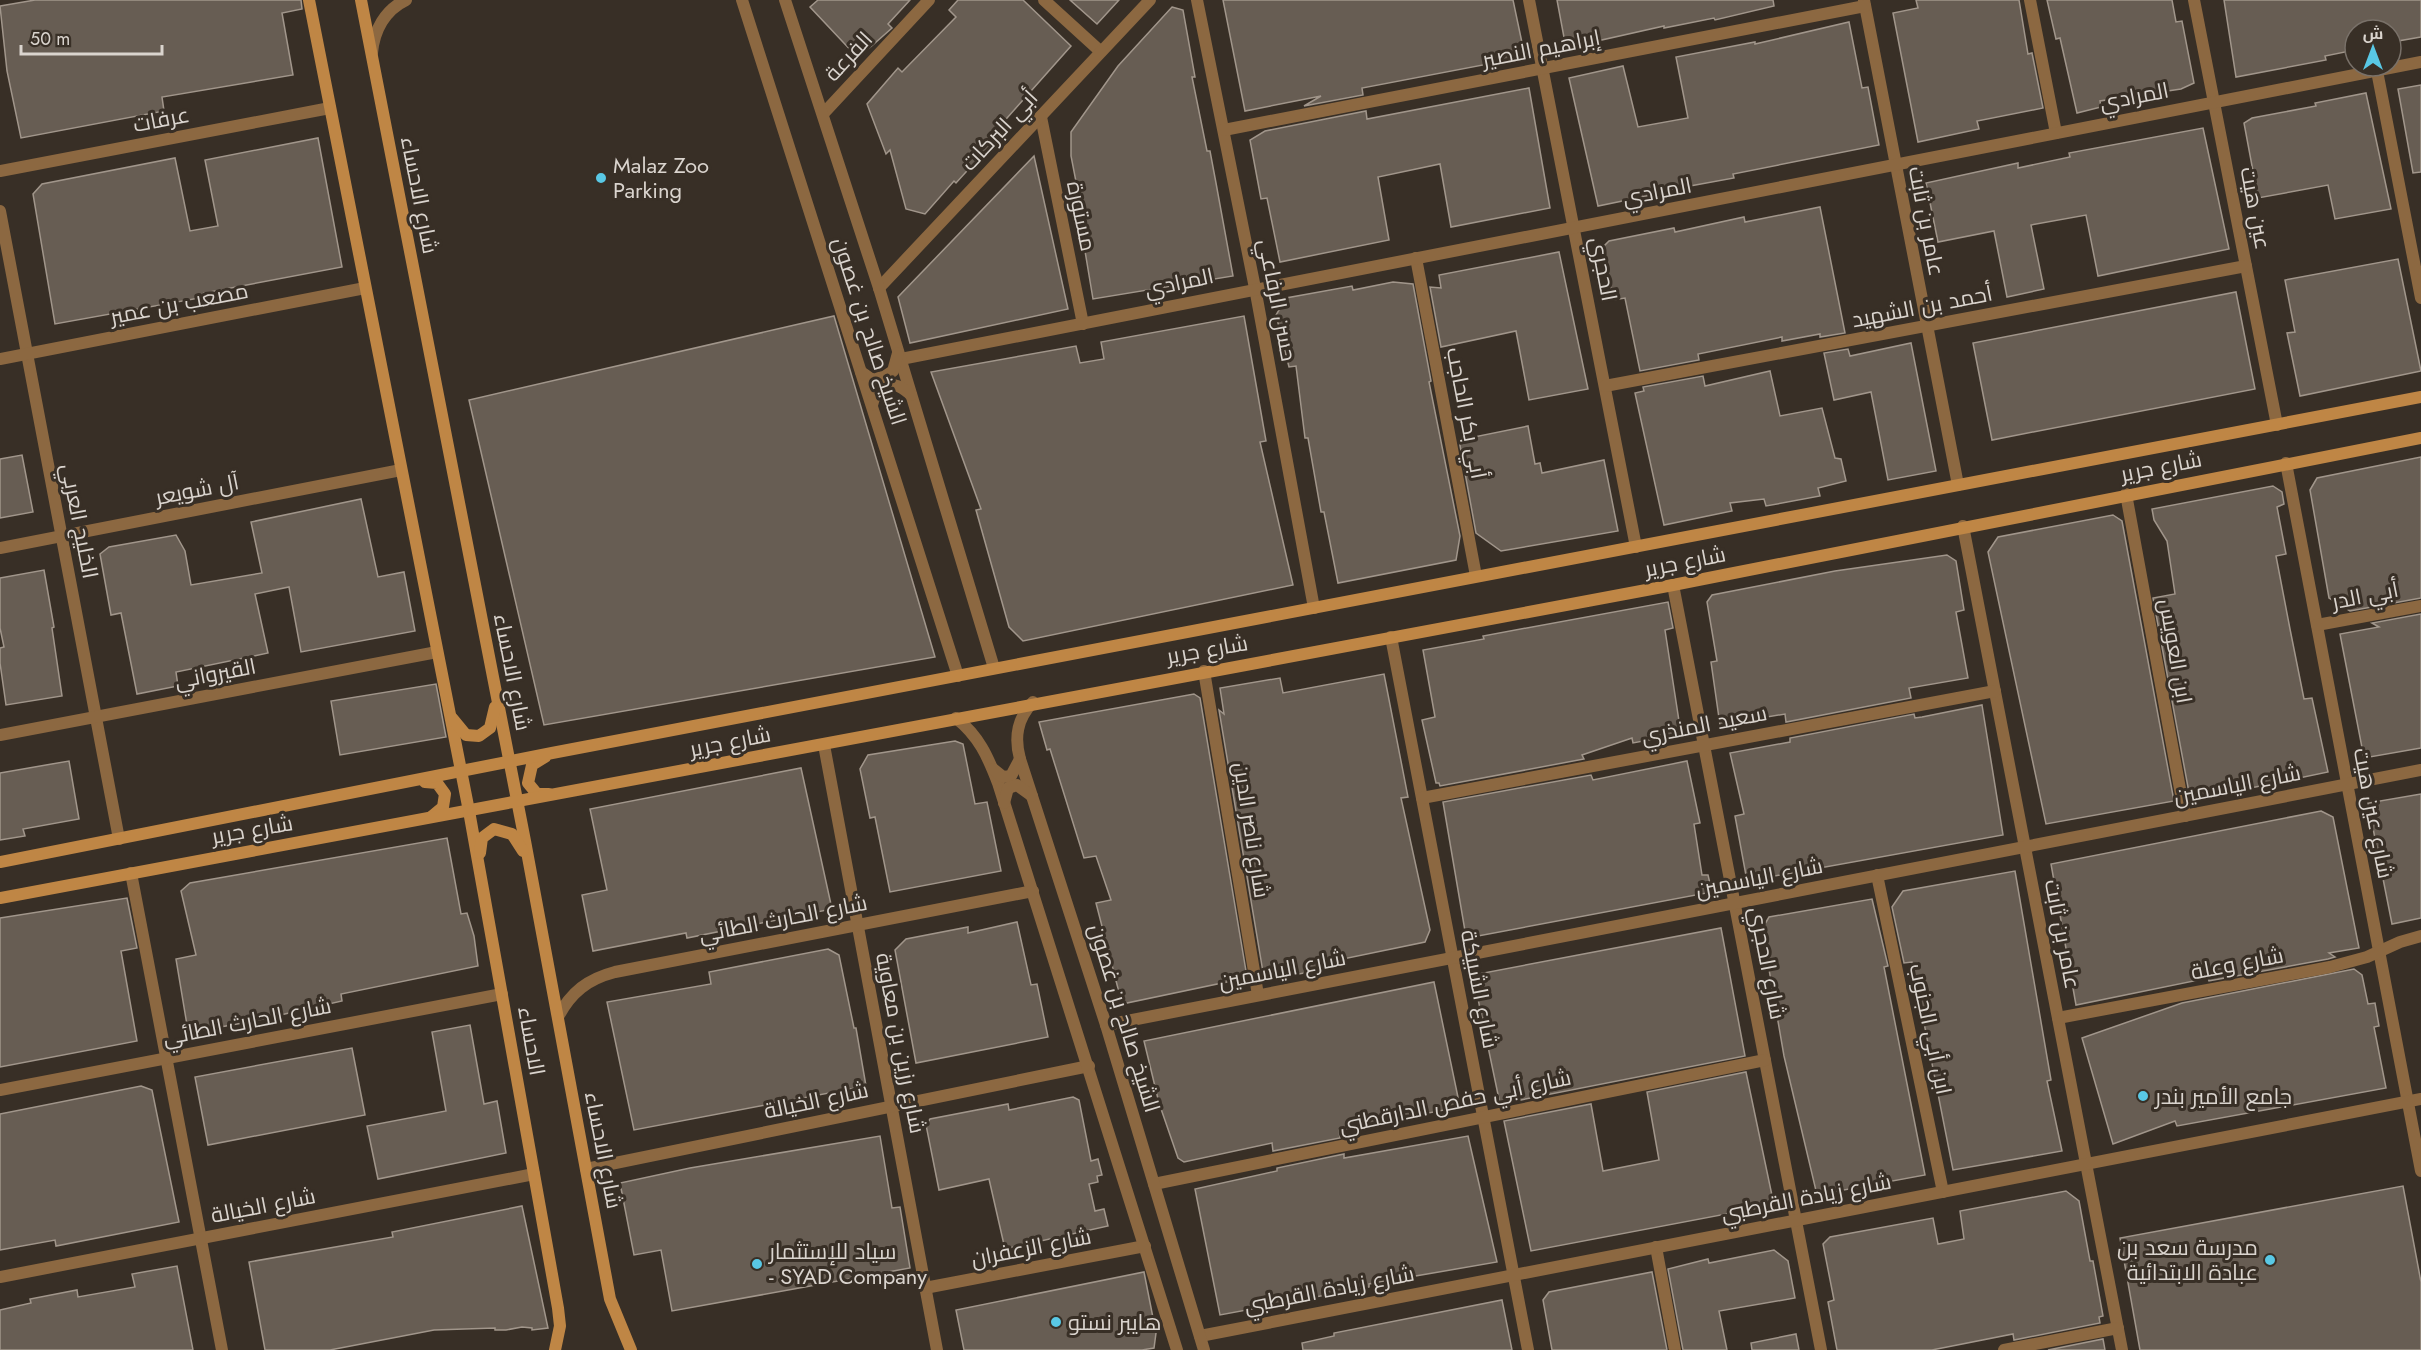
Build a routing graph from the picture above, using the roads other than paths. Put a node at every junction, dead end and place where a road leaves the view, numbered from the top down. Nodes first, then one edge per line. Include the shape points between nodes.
1 (309, 0) edge
2 (360, 0) edge
3 (406, 0) edge
4 (742, 0) edge
5 (785, 0) edge
6 (929, 0) edge
7 (1044, 0) edge
8 (1150, 0) edge
9 (1197, 0) edge
10 (1529, 0) edge
11 (2030, 0) edge
12 (2194, 0) edge
13 (1865, 3) edge
14 (1100, 51) junction
15 (372, 57) junction
16 (2421, 62) edge
17 (2403, 66) edge
18 (1543, 69) junction
19 (2343, 77) edge
20 (2378, 78) edge
21 (2214, 102) junction
22 (330, 108) junction
23 (823, 114) junction
24 (1041, 117) junction
25 (1224, 130) junction
26 (2056, 133) junction
27 (1895, 165) junction
28 (0, 171) edge
29 (0, 211) edge
30 (1575, 229) junction
31 (1416, 258) junction
32 (2246, 266) junction
33 (365, 288) junction
34 (879, 288) junction
35 (1255, 288) junction
36 (2421, 298) edge
37 (1083, 324) junction
38 (1925, 327) junction
39 (27, 353) junction
40 (899, 355) junction
41 (0, 359) edge
42 (861, 372) junction
43 (1605, 386) junction
44 (912, 396) junction
45 (2421, 396) edge
46 (872, 408) junction
47 (2277, 424) junction
48 (2421, 438) edge
49 (2286, 463) junction
50 (401, 470) junction
51 (1958, 485) junction
52 (2126, 494) junction
53 (1963, 526) junction
54 (61, 536) junction
55 (1636, 546) junction
56 (0, 548) edge
57 (1476, 576) junction
58 (1673, 585) junction
59 (2421, 606) edge
60 (1314, 608) junction
61 (2317, 626) junction
62 (1391, 637) junction
63 (437, 651) junction
64 (994, 668) junction
65 (1204, 671) junction
66 (958, 676) junction
67 (1995, 691) junction
68 (496, 702) junction
69 (1033, 702) junction
70 (449, 712) junction
71 (96, 717) junction
72 (956, 718) junction
73 (0, 735) edge
74 (824, 745) junction
75 (1704, 745) junction
76 (554, 753) junction
77 (1020, 759) junction
78 (509, 762) junction
79 (992, 768) junction
80 (2421, 770) edge
81 (460, 772) junction
82 (414, 781) junction
83 (2347, 784) junction
84 (562, 794) junction
85 (1032, 796) junction
86 (1422, 798) junction
87 (518, 803) junction
88 (1004, 803) junction
89 (469, 811) junction
90 (2185, 816) junction
91 (419, 820) junction
92 (118, 839) junction
93 (2025, 847) junction
94 (0, 862) edge
95 (529, 862) junction
96 (479, 870) junction
97 (131, 873) junction
98 (1877, 875) junction
99 (1033, 891) junction
100 (0, 898) edge
101 (1735, 903) junction
102 (857, 925) junction
103 (2421, 936) edge
104 (2379, 951) junction
105 (1452, 958) junction
106 (502, 994) junction
107 (1258, 995) junction
108 (558, 1017) junction
109 (2058, 1018) junction
110 (1106, 1025) junction
111 (166, 1058) junction
112 (1765, 1060) junction
113 (1089, 1066) junction
114 (0, 1090) edge
115 (2421, 1099) edge
116 (2408, 1102) junction
117 (891, 1106) junction
118 (1483, 1117) junction
119 (2086, 1164) junction
120 (586, 1169) junction
121 (2421, 1171) edge
122 (534, 1174) junction
123 (1154, 1184) junction
124 (1943, 1192) junction
125 (1796, 1220) junction
126 (200, 1238) junction
127 (1145, 1246) junction
128 (1656, 1247) junction
129 (1513, 1275) junction
130 (0, 1277) edge
131 (925, 1288) junction
132 (2118, 1328) junction
133 (1200, 1336) junction
134 (222, 1350) edge
135 (555, 1350) edge
136 (631, 1350) edge
137 (937, 1350) edge
138 (1177, 1350) edge
139 (1204, 1350) edge
140 (1528, 1350) edge
141 (1676, 1350) edge
142 (1821, 1350) edge
143 (2004, 1350) edge
144 (2122, 1350) edge

1 - 22 main road
2 - 15 main road, شارع الاحساء
3 - 15 street via 376,31
4 - 42 street, الشيخ صالح بن غصون
5 - 23 street, الشيخ صالح بن غصون
6 - 23 street, الفرعة
7 - 14 street
8 - 14 street, أبي البركات
9 - 25 street, حسن الرفاعي
10 - 18 street, الحجري
11 - 26 street
12 - 21 street, عين هيت
13 - 18 street, إبراهيم النصير
13 - 27 street, عامر بن ثابت
14 - 24 street, أبي البركات
15 - 68 main road, شارع الاحساء
16 - 17 street, المرادي
18 - 25 street, إبراهيم النصير
18 - 30 street, الحجري
19 - 21 street, المرادي
20 - 36 street
21 - 26 street, المرادي
21 - 32 street, عين هيت
22 - 28 street, عرفات
22 - 33 main road
23 - 34 street, الشيخ صالح بن غصون
24 - 34 street, أبي البركات
24 - 37 street, مستورة
25 - 35 street, حسن الرفاعي
26 - 27 street, المرادي
27 - 30 street, المرادي
27 - 38 street, عامر بن ثابت
29 - 39 street, الخليج العربي
30 - 31 street, المرادي
30 - 43 street, الحجري
31 - 35 street, المرادي
31 - 57 street, أبي بكر الحاجب
32 - 38 street, أحمد بن الشهيد
32 - 47 street, عين هيت
33 - 39 street, مصعب بن عمير
33 - 50 main road
34 - 40 street, الشيخ صالح بن غصون
35 - 37 street, المرادي
35 - 60 street, حسن الرفاعي
37 - 40 street, المرادي
38 - 43 street, أحمد بن الشهيد
38 - 51 street, عامر بن ثابت
39 - 41 street, مصعب بن عمير
39 - 54 street, الخليج العربي
40 - 42 street via 889,375 871,379
40 - 44 street, الشيخ صالح بن غصون
42 - 46 street, الشيخ صالح بن غصون
43 - 55 street, الحجري
44 - 46 street via 898,385 885,385 874,395
44 - 64 street, الشيخ صالح بن غصون
45 - 47 main road, شارع جرير
46 - 66 street, الشيخ صالح بن غصون
47 - 51 main road, شارع جرير
48 - 49 main road, شارع جرير
49 - 52 main road, شارع جرير
49 - 61 street, شارع عين هيت
50 - 54 street, آل شويعر
50 - 63 main road
51 - 55 main road, شارع جرير
52 - 53 main road, شارع جرير
52 - 90 street, ابن العويس
53 - 58 main road, شارع جرير
53 - 67 street, عامر بن ثابت
54 - 56 street, آل شويعر
54 - 71 street, الخليج العربي
55 - 57 main road, شارع جرير
57 - 60 main road, شارع جرير
58 - 62 main road, شارع جرير
58 - 75 street, شارع الحجري
59 - 61 street, أبي الدر
60 - 64 main road, شارع جرير
61 - 83 street, شارع عين هيت
62 - 65 main road, شارع جرير
62 - 86 street, شارع الشبيكة
63 - 70 main road
63 - 71 street, القيرواني
64 - 66 main road, شارع جرير
65 - 69 main road, شارع جرير
65 - 107 street, شارع ناصر الدين
66 - 76 main road, شارع جرير
67 - 75 street, سعيد المنذري
67 - 93 street, عامر بن ثابت
68 - 70 main road via 490,728 479,735 461,731
68 - 78 main road, شارع الاحساء
69 - 72 main road, شارع جرير
69 - 77 street, الشيخ صالح بن غصون via 1017,730
70 - 81 main road
71 - 73 street, القيرواني
71 - 92 street, الخليج العربي
72 - 74 main road, شارع جرير
72 - 79 street via 976,735
74 - 84 main road, شارع جرير
74 - 102 street, شارع رزين بن معاوية
75 - 86 street, سعيد المنذري
75 - 101 street, شارع الحجري
76 - 78 main road, شارع جرير
76 - 84 main road via 532,765 528,783 537,794
77 - 79 street via 1011,776 1003,777
77 - 85 street, الشيخ صالح بن غصون
78 - 81 main road, شارع جرير
78 - 87 main road, شارع الاحساء
79 - 88 street
80 - 83 street, شارع الياسمين
81 - 82 main road, شارع جرير
81 - 89 main road
82 - 91 main road via 437,783 445,794 439,812
82 - 92 main road, شارع جرير
83 - 90 street, شارع الياسمين
83 - 104 street, شارع عين هيت
84 - 87 main road, شارع جرير
85 - 88 street via 1017,785 1008,788
85 - 110 street, الشيخ صالح بن غصون
86 - 105 street, شارع الشبيكة
87 - 89 main road, شارع جرير
87 - 95 main road, شارع الاحساء
88 - 99 street
89 - 91 main road, شارع جرير
89 - 96 main road, الاحساء
90 - 93 street, شارع الياسمين
91 - 97 main road, شارع جرير
92 - 94 main road, شارع جرير
93 - 98 street, شارع الياسمين
93 - 109 street, عامر بن ثابت
95 - 96 main road via 512,834 494,829 482,838
95 - 108 main road, شارع الاحساء
96 - 106 main road, الاحساء
97 - 100 main road, شارع جرير
97 - 111 street
98 - 101 street, شارع الياسمين
98 - 124 street, ابن أبي الجنوب
99 - 102 street, شارع الحارث الطائي
99 - 113 street
101 - 105 street, شارع الياسمين
101 - 112 street, شارع الحجري
102 - 108 street, شارع الحارث الطائي via 615,972 580,987
102 - 117 street, شارع رزين بن معاوية
103 - 104 street, شارع وعلة
104 - 109 street, شارع وعلة via 2330,967
104 - 116 street, شارع عين هيت
105 - 107 street, شارع الياسمين
105 - 118 street, شارع الشبيكة
106 - 111 street, شارع الحارث الطائي
106 - 122 main road, الاحساء
107 - 110 street, شارع الياسمين
108 - 120 main road, شارع الاحساء
109 - 119 street, عامر بن ثابت
110 - 123 street, الشيخ صالح بن غصون
111 - 114 street, شارع الحارث الطائي
111 - 126 street
112 - 118 street, شارع أبي حفص الدارقطني
112 - 125 street, شارع الحجري
113 - 117 street, شارع الخيالة
113 - 127 street
115 - 116 street, شارع زيادة القرطبي
116 - 119 street, شارع زيادة القرطبي
116 - 121 street, شارع عين هيت
117 - 120 street, شارع الخيالة
117 - 131 street, شارع رزين بن معاوية
118 - 123 street, شارع أبي حفص الدارقطني
118 - 129 street, شارع الشبيكة
119 - 124 street, شارع زيادة القرطبي
119 - 132 street, عامر بن ثابت
120 - 136 main road, شارع الاحساء via 610,1299
122 - 126 street, شارع الخيالة
122 - 135 main road, الاحساء via 560,1326
123 - 133 street, الشيخ صالح بن غصون
124 - 125 street, شارع زيادة القرطبي
125 - 128 street, شارع زيادة القرطبي
125 - 142 street, شارع الحجري
126 - 130 street, شارع الخيالة
126 - 134 street
127 - 131 street, شارع الزعفران
127 - 138 street
128 - 129 street, شارع زيادة القرطبي
128 - 141 street
129 - 133 street, شارع زيادة القرطبي
129 - 140 street, شارع الشبيكة
131 - 137 street, شارع رزين بن معاوية
132 - 143 street
132 - 144 street, عامر بن ثابت
133 - 139 street, الشيخ صالح بن غصون

